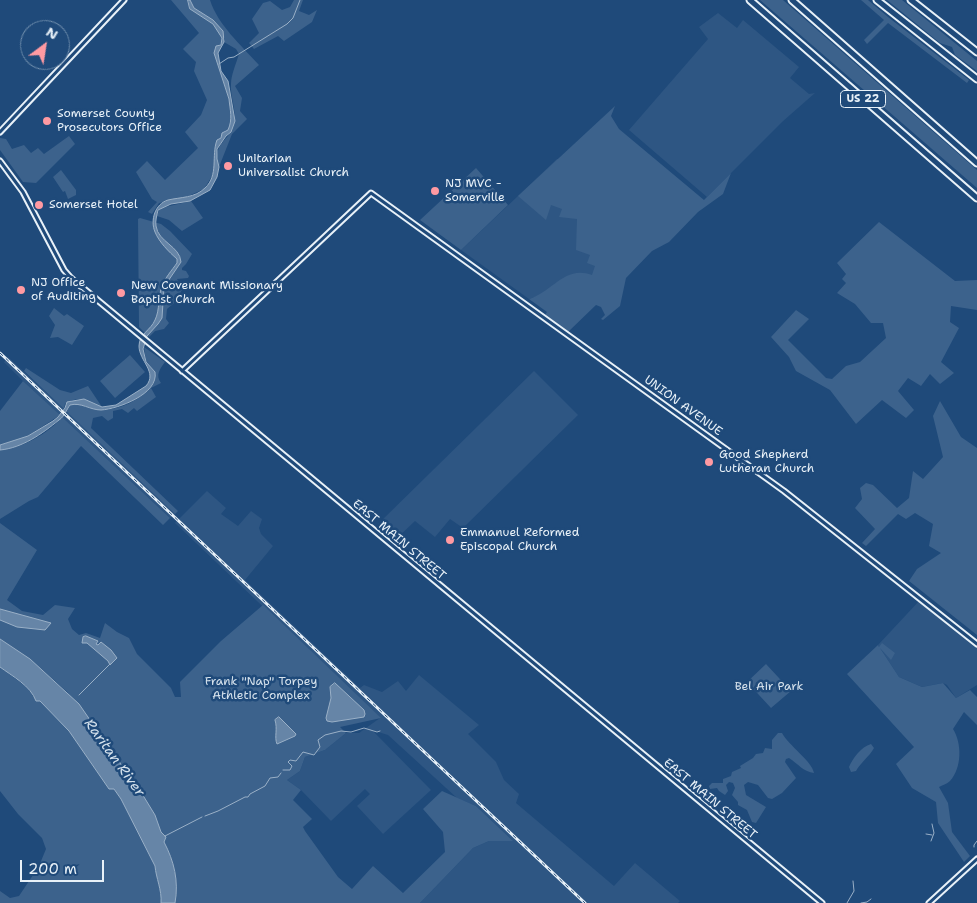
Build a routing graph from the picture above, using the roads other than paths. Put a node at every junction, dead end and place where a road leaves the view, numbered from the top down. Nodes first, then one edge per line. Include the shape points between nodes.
1 (124, 0) edge
2 (750, 0) edge
3 (792, 0) edge
4 (877, 0) edge
5 (911, 0) edge
6 (977, 52) edge
7 (977, 79) edge
8 (0, 132) edge
9 (0, 161) edge
10 (977, 163) edge
11 (977, 198) edge
12 (182, 371) junction
13 (977, 644) edge
14 (977, 859) edge
15 (822, 903) edge
16 (928, 903) edge

1 - 8 street
2 - 11 highway, US 22
3 - 10 highway, US 22
4 - 7 highway
5 - 6 highway
9 - 12 street, EAST MAIN STREET via 23,192 68,276
12 - 13 street, UNION AVENUE via 371,193 767,478
12 - 15 street, EAST MAIN STREET
14 - 16 street

